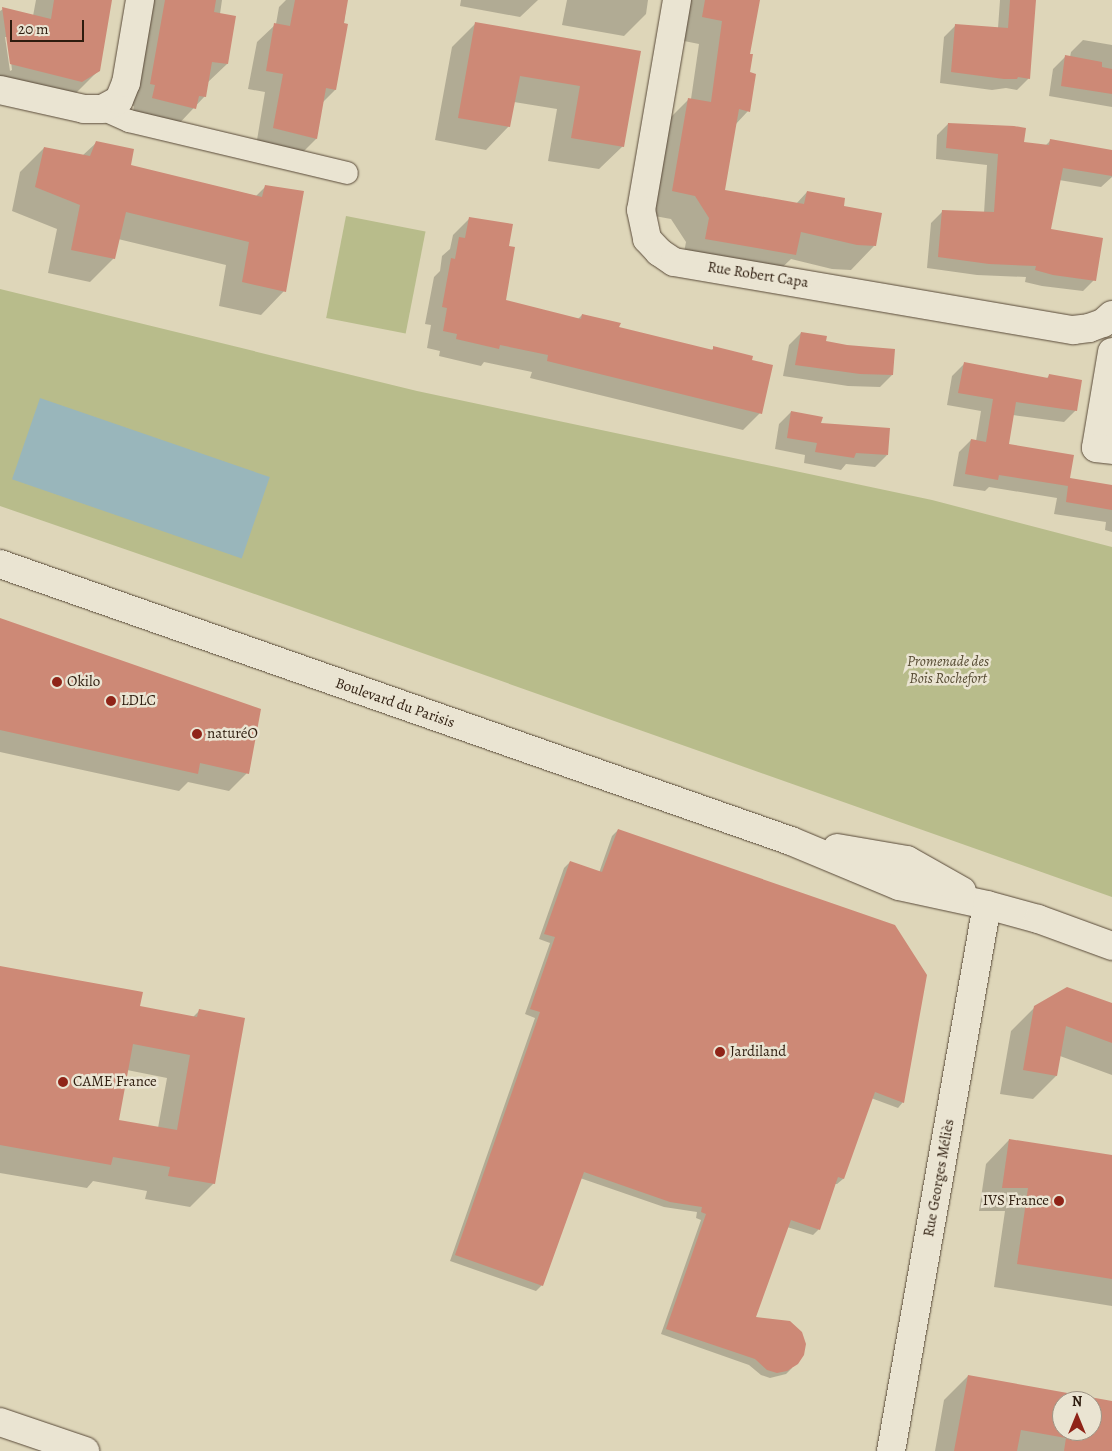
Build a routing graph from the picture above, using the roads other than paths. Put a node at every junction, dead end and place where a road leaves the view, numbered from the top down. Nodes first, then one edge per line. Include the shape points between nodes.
1 (140, 0) edge
2 (677, 0) edge
3 (0, 90) edge
4 (102, 109) junction
5 (346, 174) dead end
6 (1109, 327) edge
7 (1112, 352) edge
8 (1112, 450) edge
9 (0, 564) edge
10 (987, 905) junction
11 (1112, 946) edge
12 (0, 1422) edge
13 (86, 1451) edge
14 (891, 1451) edge

1 - 4 street via 126,83 119,100
2 - 6 street, Rue Robert Capa via 641,210 647,239 660,252 674,262 1073,330
3 - 4 street via 84,110
4 - 5 street via 129,121
7 - 8 street via 1096,448
9 - 10 street, Boulevard du Parisis via 791,841 899,886
10 - 11 street, Boulevard du Parisis via 1038,919
10 - 14 street, Rue Georges Méliès
12 - 13 street

